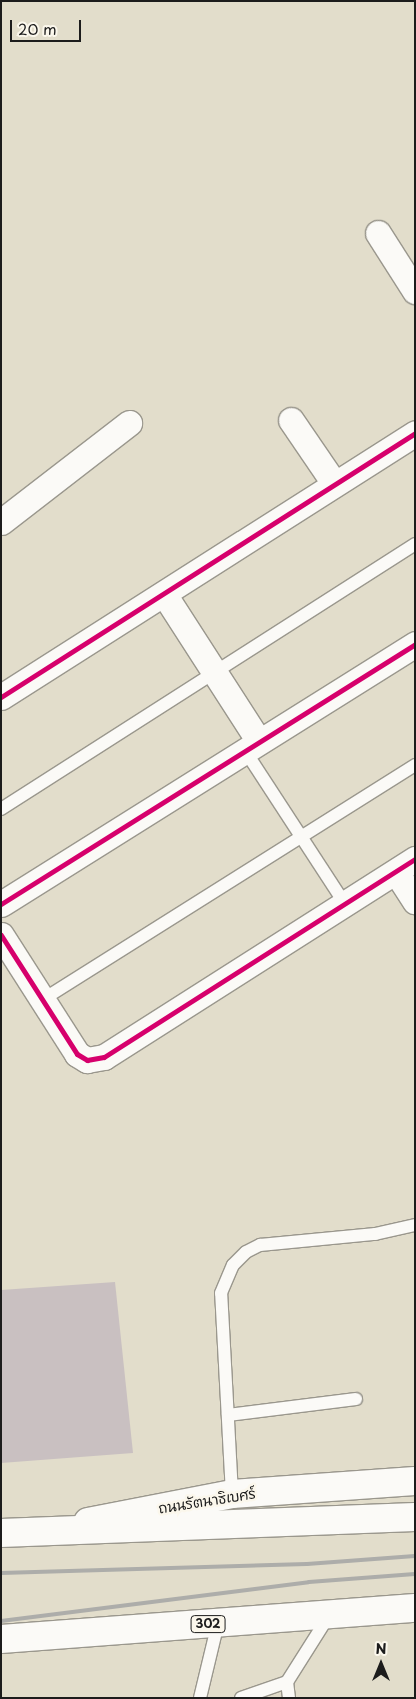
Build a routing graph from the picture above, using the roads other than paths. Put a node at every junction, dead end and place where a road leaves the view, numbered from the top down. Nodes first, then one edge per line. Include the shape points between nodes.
1 (378, 233) dead end
2 (415, 291) edge
3 (291, 420) dead end
4 (129, 423) dead end
5 (415, 433) edge
6 (334, 483) junction
7 (1, 522) edge
8 (415, 544) edge
9 (164, 594) junction
10 (415, 644) edge
11 (214, 672) junction
12 (1, 697) edge
13 (251, 745) junction
14 (415, 766) edge
15 (1, 809) edge
16 (301, 838) junction
17 (405, 865) edge
18 (415, 901) edge
19 (1, 904) edge
20 (345, 904) junction
21 (1, 935) edge
22 (42, 1000) junction
23 (415, 1225) edge
24 (356, 1399) dead end
25 (228, 1415) junction
26 (415, 1481) edge
27 (232, 1494) junction
28 (415, 1517) edge
29 (45, 1530) junction
30 (1, 1533) edge
31 (415, 1608) edge
32 (330, 1614) junction
33 (218, 1623) junction
34 (1, 1639) edge
35 (287, 1682) junction
36 (200, 1698) edge
37 (241, 1698) edge
38 (289, 1698) edge

1 - 2 street
3 - 6 street
4 - 7 street
5 - 6 street
6 - 9 street
8 - 11 lane
9 - 11 street
9 - 12 street
10 - 13 street
11 - 13 street
11 - 15 lane
13 - 16 lane
13 - 19 street
14 - 16 lane
16 - 20 lane
16 - 22 lane
17 - 18 street
17 - 20 street
20 - 22 street via 104,1057 88,1060 77,1054
21 - 22 street
23 - 25 lane via 375,1234 260,1245 233,1264 221,1293
24 - 25 lane
25 - 27 lane
26 - 27 main road, ถนนรัตนาธิเบศร์
27 - 29 main road, ถนนรัตนาธิเบศร์
28 - 29 main road
29 - 30 main road, ถนนรัตนาธิเบศร์
31 - 32 main road, 302
32 - 33 main road, 302
32 - 35 lane
33 - 34 main road, 302
33 - 36 lane
35 - 37 lane
35 - 38 lane

